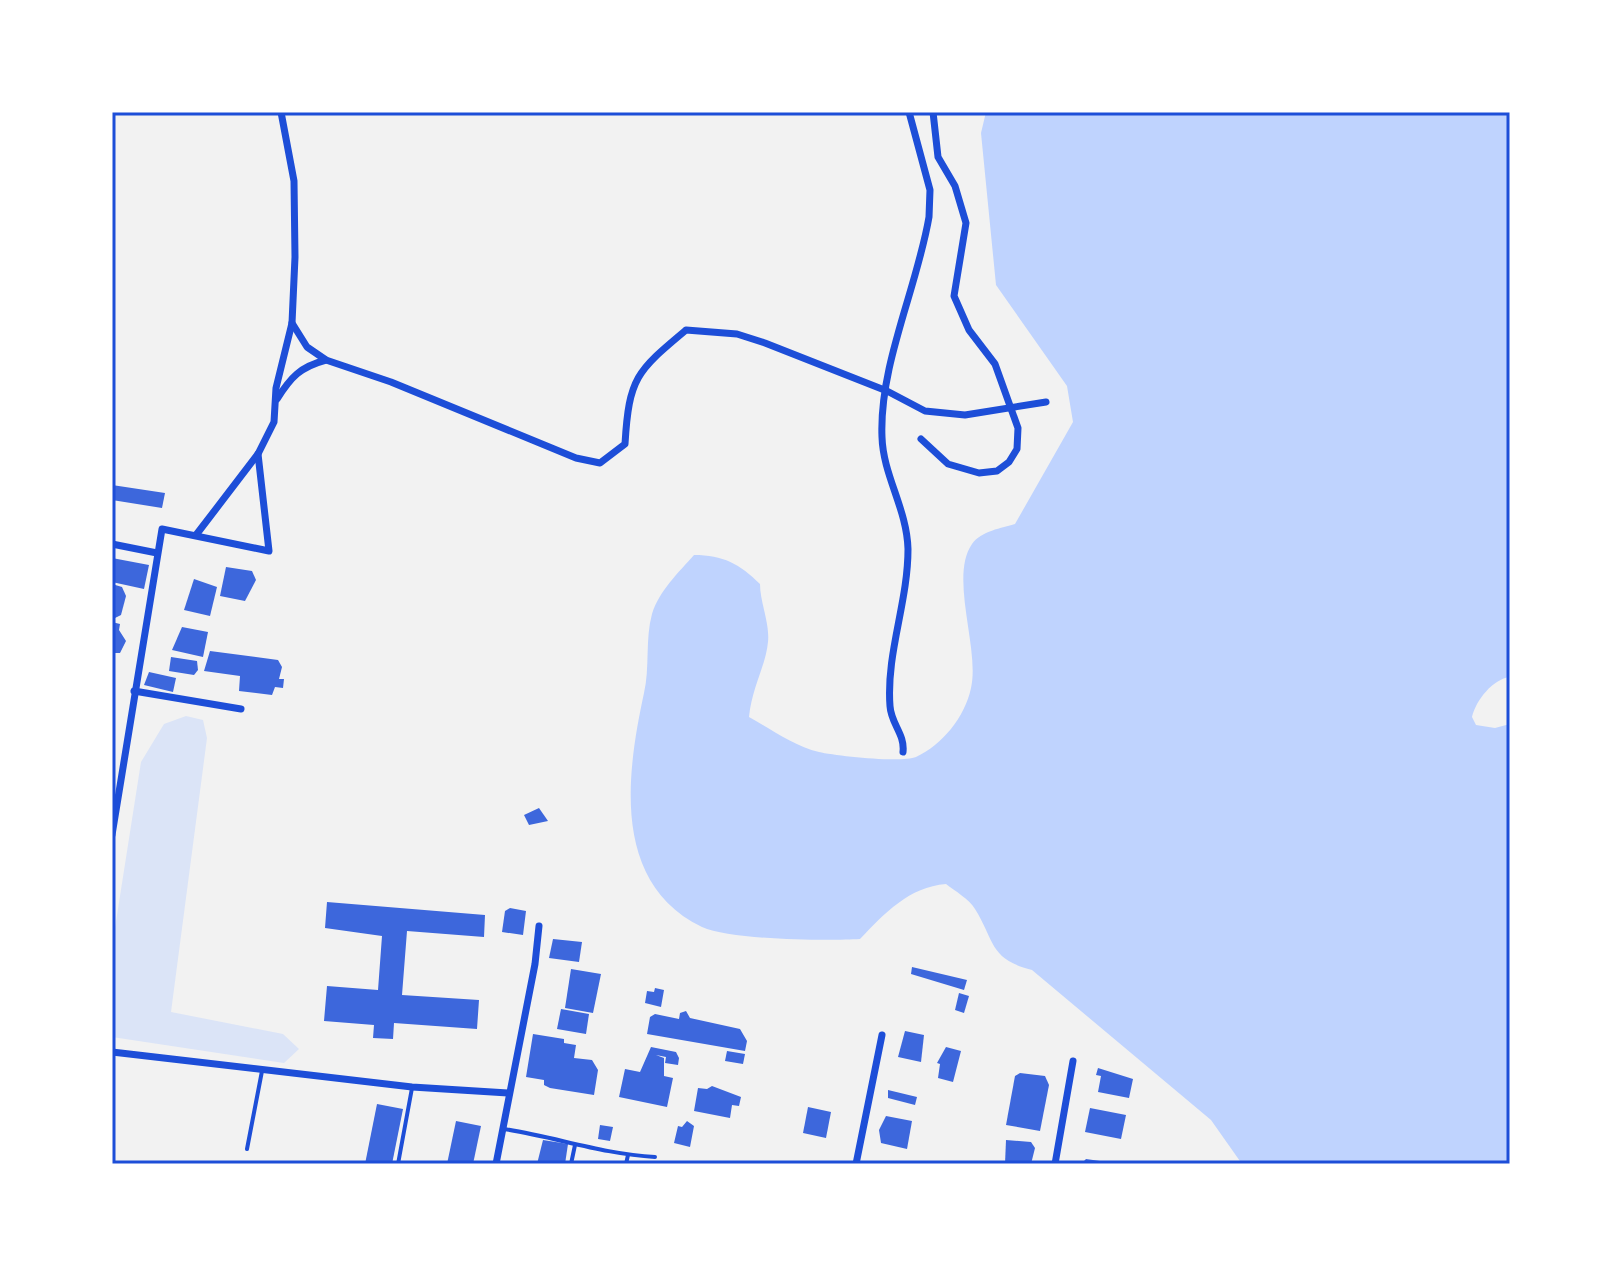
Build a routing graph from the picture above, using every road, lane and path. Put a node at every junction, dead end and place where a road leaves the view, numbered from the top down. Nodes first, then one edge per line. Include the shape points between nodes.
1 (281, 112) edge
2 (909, 112) edge
3 (933, 112) edge
4 (292, 323) junction
5 (326, 360) junction
6 (887, 391) junction
7 (276, 399) junction
8 (1046, 402) dead end
9 (1011, 406) junction
10 (921, 439) dead end
11 (258, 454) junction
12 (196, 535) junction
13 (112, 544) edge
14 (157, 553) junction
15 (134, 691) junction
16 (241, 709) dead end
17 (903, 752) dead end
18 (116, 776) edge
19 (112, 835) edge
20 (539, 926) dead end
21 (882, 1035) dead end
22 (112, 1052) edge
23 (1073, 1061) dead end
24 (262, 1071) junction
25 (412, 1087) junction
26 (508, 1093) junction
27 (502, 1128) junction
28 (575, 1145) junction
29 (247, 1149) dead end
30 (628, 1155) junction
31 (655, 1157) dead end
32 (398, 1164) edge
33 (496, 1164) edge
34 (571, 1164) edge
35 (626, 1164) edge
36 (856, 1164) edge
37 (1055, 1164) edge

1 - 4 street via 294,181
2 - 6 street via 930,190 929,217
3 - 9 street via 938,157 955,186 966,223 954,296 969,330 995,364
4 - 5 street via 307,347
4 - 7 street
5 - 6 street via 600,463 625,444 627,415 644,365 686,330 737,334
5 - 7 street via 292,375
6 - 9 street via 925,411 965,415
6 - 17 street via 882,441 903,508 908,546 889,709 904,740
7 - 11 street via 274,422
8 - 9 street
9 - 10 street via 1017,449 997,471 959,470
11 - 12 street
11 - 12 street via 269,551
12 - 14 street via 162,529
13 - 14 street
14 - 15 street
15 - 16 street
15 - 18 street
18 - 19 street
20 - 26 street
21 - 36 street
22 - 24 street
23 - 37 street
24 - 25 street
24 - 29 lane
25 - 26 street
25 - 32 lane
26 - 27 street
27 - 28 lane
27 - 33 street
28 - 30 lane
28 - 34 lane
30 - 31 lane
30 - 35 lane

